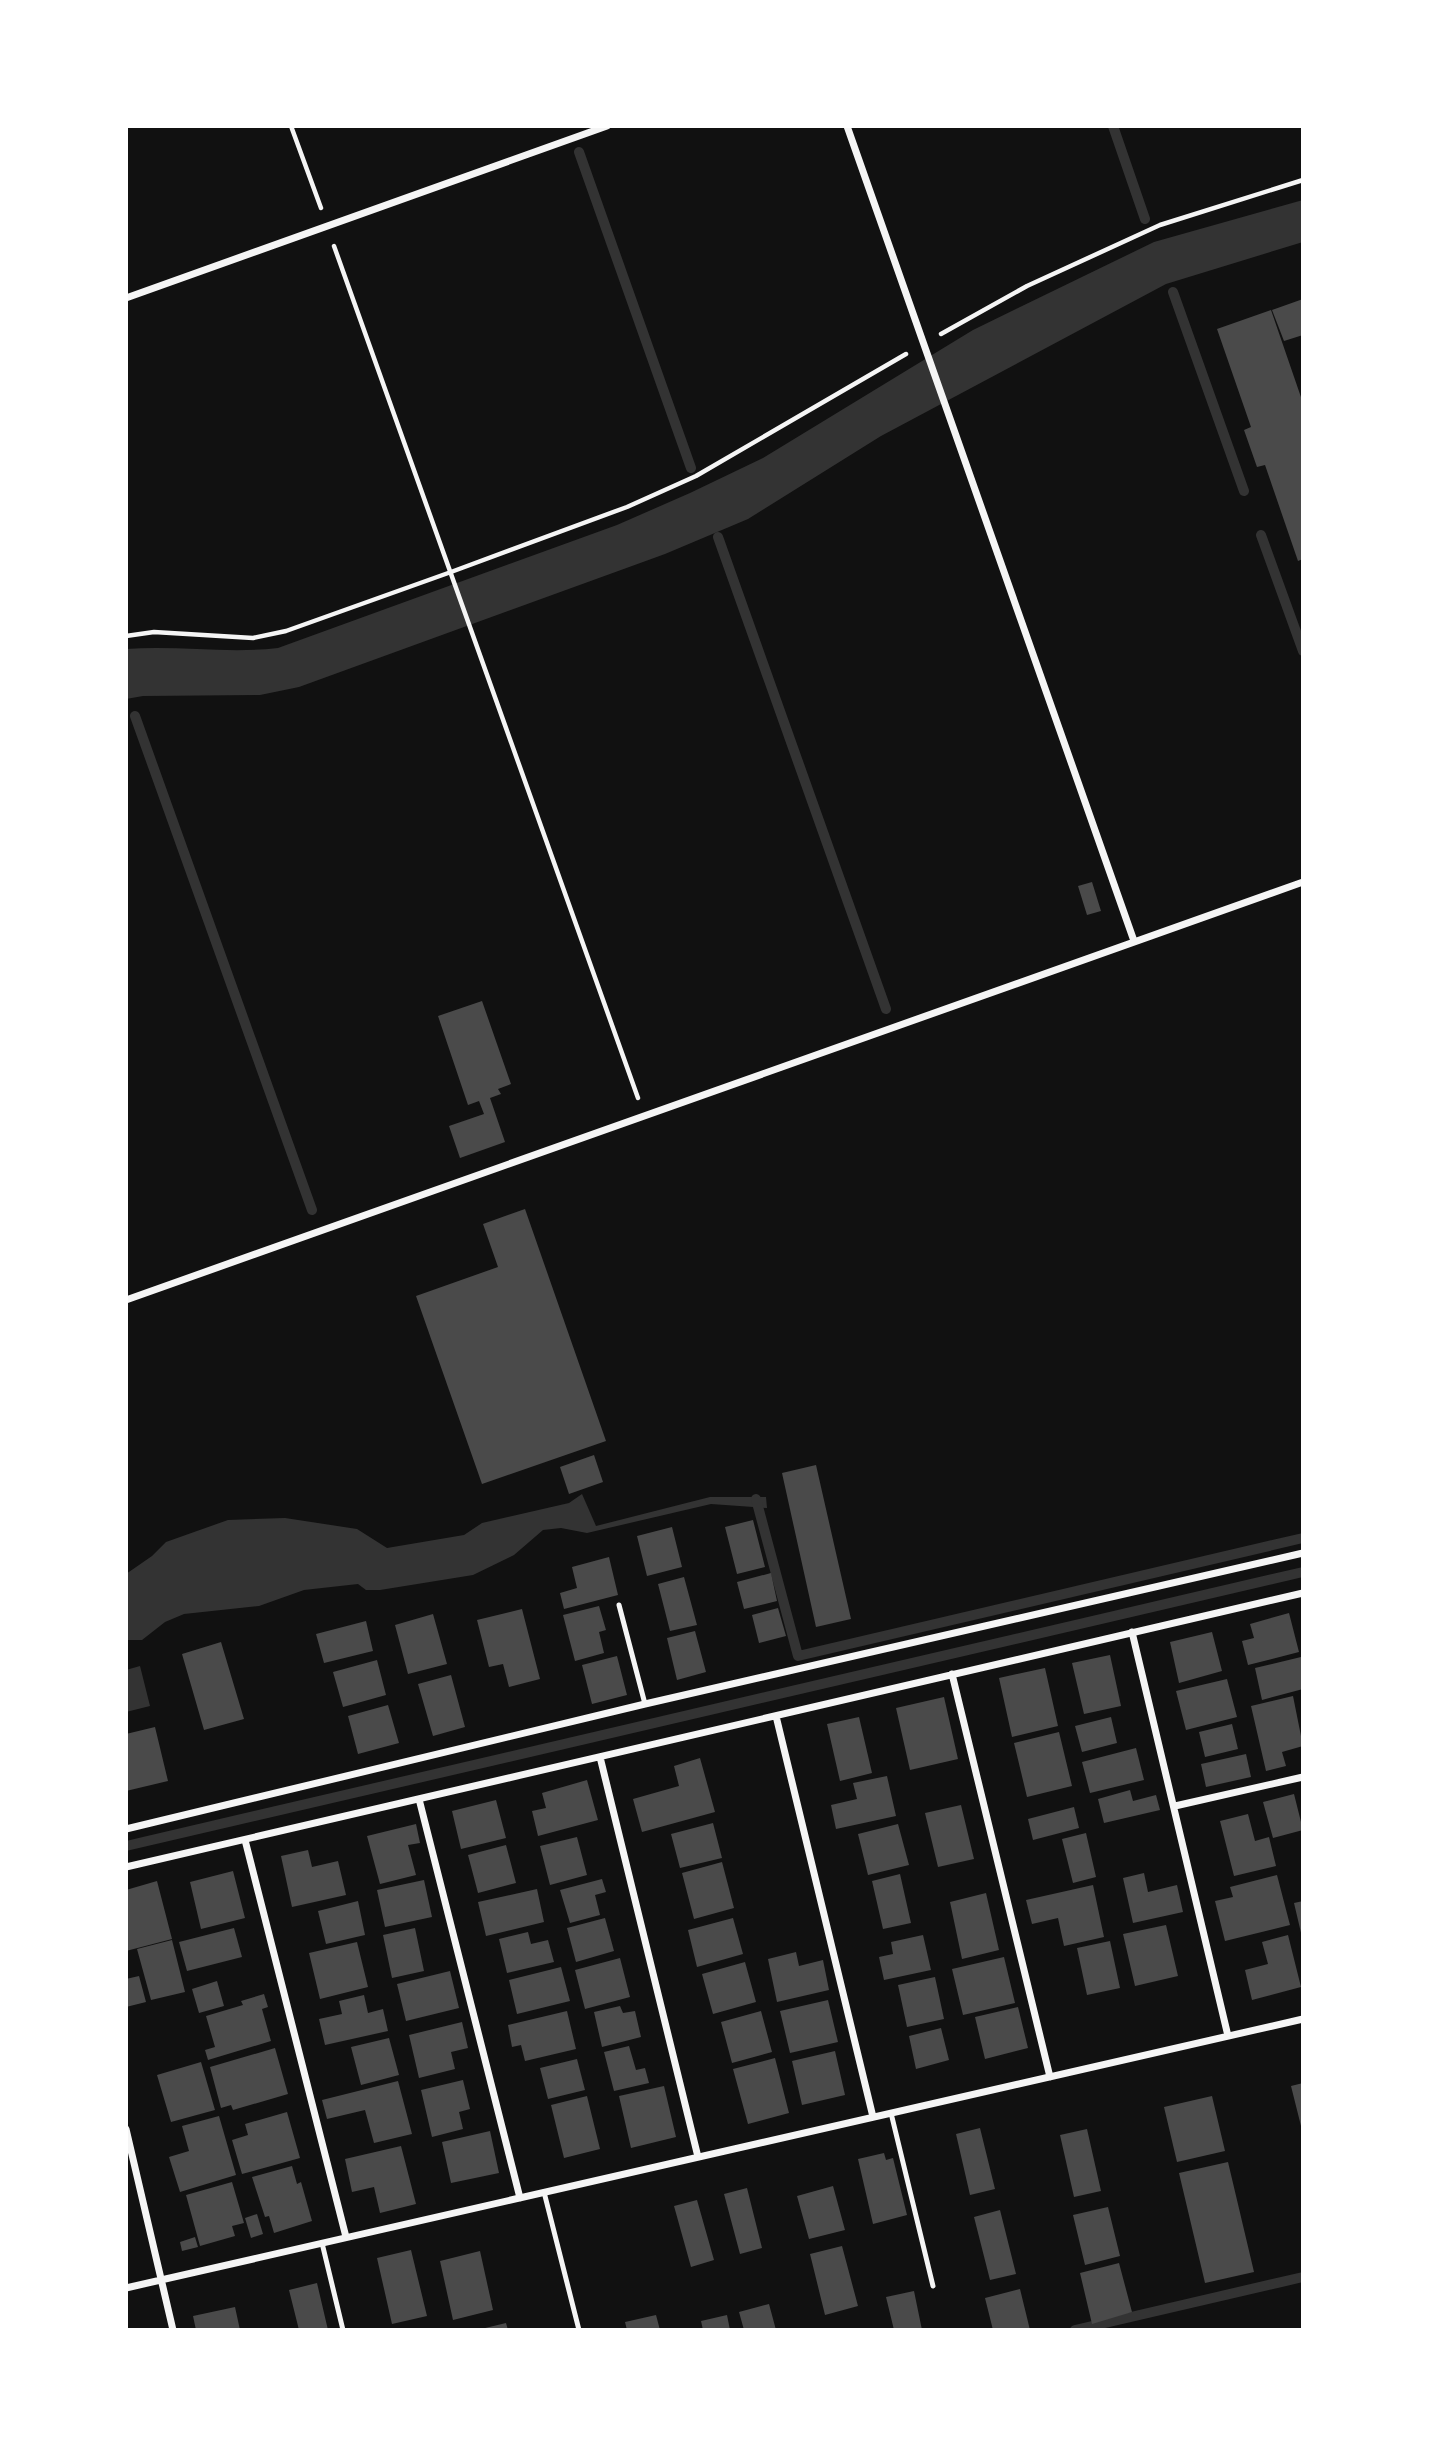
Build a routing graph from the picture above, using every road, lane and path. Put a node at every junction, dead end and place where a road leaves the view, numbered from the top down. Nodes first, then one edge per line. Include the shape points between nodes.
1 (291, 126) edge
2 (607, 126) edge
3 (846, 126) edge
4 (1303, 180) edge
5 (327, 226) junction
6 (126, 298) edge
7 (926, 344) junction
8 (452, 572) junction
9 (126, 636) edge
10 (1303, 882) edge
11 (1134, 941) junction
12 (644, 1115) junction
13 (126, 1300) edge
14 (1303, 1553) edge
15 (1303, 1592) edge
16 (620, 1605) dead end
17 (1132, 1632) junction
18 (953, 1675) junction
19 (645, 1704) junction
20 (775, 1716) junction
21 (600, 1757) junction
22 (1303, 1777) edge
23 (419, 1799) junction
24 (1175, 1806) junction
25 (126, 1829) edge
26 (245, 1840) junction
27 (126, 1867) edge
28 (1303, 2019) edge
29 (1228, 2036) junction
30 (1050, 2077) junction
31 (891, 2113) junction
32 (873, 2117) junction
33 (126, 2129) edge
34 (698, 2157) junction
35 (544, 2192) junction
36 (520, 2197) junction
37 (346, 2238) junction
38 (322, 2243) junction
39 (161, 2280) junction
40 (933, 2286) dead end
41 (126, 2288) edge
42 (173, 2330) edge
43 (343, 2330) edge
44 (579, 2330) edge

1 - 5 path
2 - 5 street
3 - 7 street
4 - 7 path via 1131,237 1027,286
5 - 6 street
5 - 8 path
7 - 8 path via 696,476 627,507
7 - 11 street
8 - 9 path via 286,631 253,638 154,632
8 - 12 path
10 - 11 street
11 - 12 street
12 - 13 street
14 - 19 street
15 - 17 street
16 - 19 lane
17 - 18 street
17 - 24 street
18 - 20 street
18 - 30 street
19 - 25 street
20 - 21 street
20 - 32 street
21 - 23 street
21 - 34 street
22 - 24 street
23 - 26 street
23 - 36 street
24 - 29 street
26 - 27 street
26 - 37 street
28 - 29 street
29 - 30 street
30 - 31 street
31 - 32 street
31 - 40 lane
32 - 34 street
33 - 39 street
34 - 35 street
35 - 36 street
35 - 44 lane
36 - 37 street
37 - 38 street
38 - 39 street
38 - 43 lane
39 - 41 street
39 - 42 street

